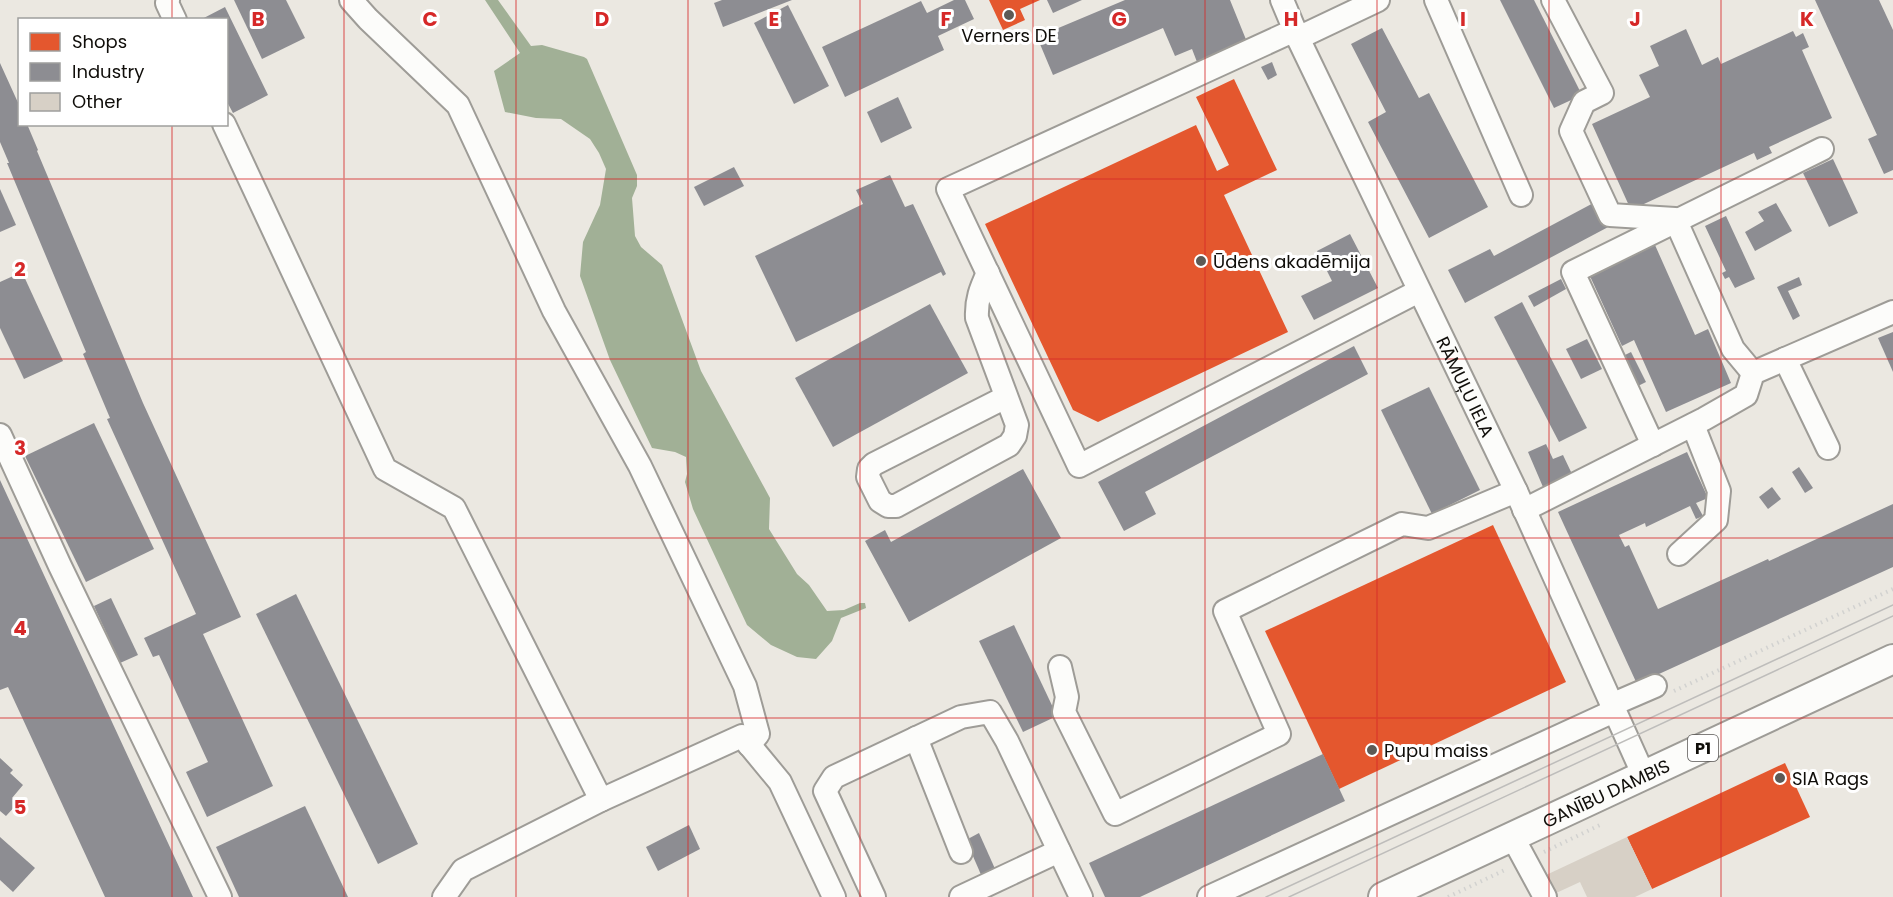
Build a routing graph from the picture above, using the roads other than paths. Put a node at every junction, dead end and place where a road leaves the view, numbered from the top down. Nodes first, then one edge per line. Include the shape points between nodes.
1 (168, 0) edge
2 (351, 0) edge
3 (1282, 0) edge
4 (1378, 0) edge
5 (1436, 0) edge
6 (1553, 0) edge
7 (174, 18) edge
8 (1297, 34) junction
9 (225, 126) edge
10 (1822, 149) dead end
11 (1521, 195) dead end
12 (1676, 222) junction
13 (988, 273) junction
14 (1419, 291) junction
15 (1893, 312) edge
16 (1785, 359) junction
17 (1753, 373) junction
18 (1006, 398) junction
19 (1693, 425) junction
20 (0, 435) edge
21 (1653, 445) junction
22 (1828, 448) dead end
23 (1520, 501) junction
24 (1679, 554) dead end
25 (1893, 658) edge
26 (1060, 667) dead end
27 (1662, 690) road end
28 (1612, 708) junction
29 (916, 738) junction
30 (750, 745) junction
31 (1644, 776) junction
32 (601, 800) junction
33 (1512, 837) junction
34 (1059, 851) junction
35 (961, 852) dead end
36 (220, 897) edge
37 (444, 897) edge
38 (834, 897) edge
39 (874, 897) edge
40 (962, 897) edge
41 (1081, 897) edge
42 (1209, 897) edge
43 (1383, 897) edge
44 (1545, 897) edge

1 - 7 street
2 - 30 street via 458,105 554,310 640,466 745,686 758,734
3 - 8 street, RĀMUĻU IELA
4 - 8 street
5 - 11 street
6 - 12 street via 1602,93 1584,102 1571,131 1610,215
8 - 13 street via 948,189
8 - 14 street, RĀMUĻU IELA
9 - 32 street via 385,469 453,508
10 - 12 street
12 - 17 street via 1733,350
12 - 21 street via 1573,272
13 - 14 street via 1079,466
13 - 18 street via 978,295 977,318
14 - 23 street, RĀMUĻU IELA
15 - 16 street
16 - 17 street
16 - 22 street
17 - 19 street via 1746,395
18 - 18 street via 1017,425 1009,445 896,506 880,501 868,477 874,464
19 - 21 street
19 - 24 street via 1719,491 1716,520
20 - 36 street
21 - 23 street
23 - 26 street via 1428,528 1402,524 1225,611 1279,734 1115,814 1064,712 1067,697
23 - 28 street, RĀMUĻU IELA
25 - 31 main road, GANĪBU DAMBIS / P1
27 - 28 street
28 - 31 street, RĀMUĻU IELA
28 - 42 street
29 - 34 street via 961,717 990,712
29 - 35 street
29 - 39 street via 834,777 825,791
30 - 32 street via 742,736
30 - 38 street via 780,782
31 - 33 main road, GANĪBU DAMBIS / P1
32 - 37 street via 463,870
33 - 43 main road, GANĪBU DAMBIS / P1
33 - 44 street
34 - 40 street
34 - 41 street

